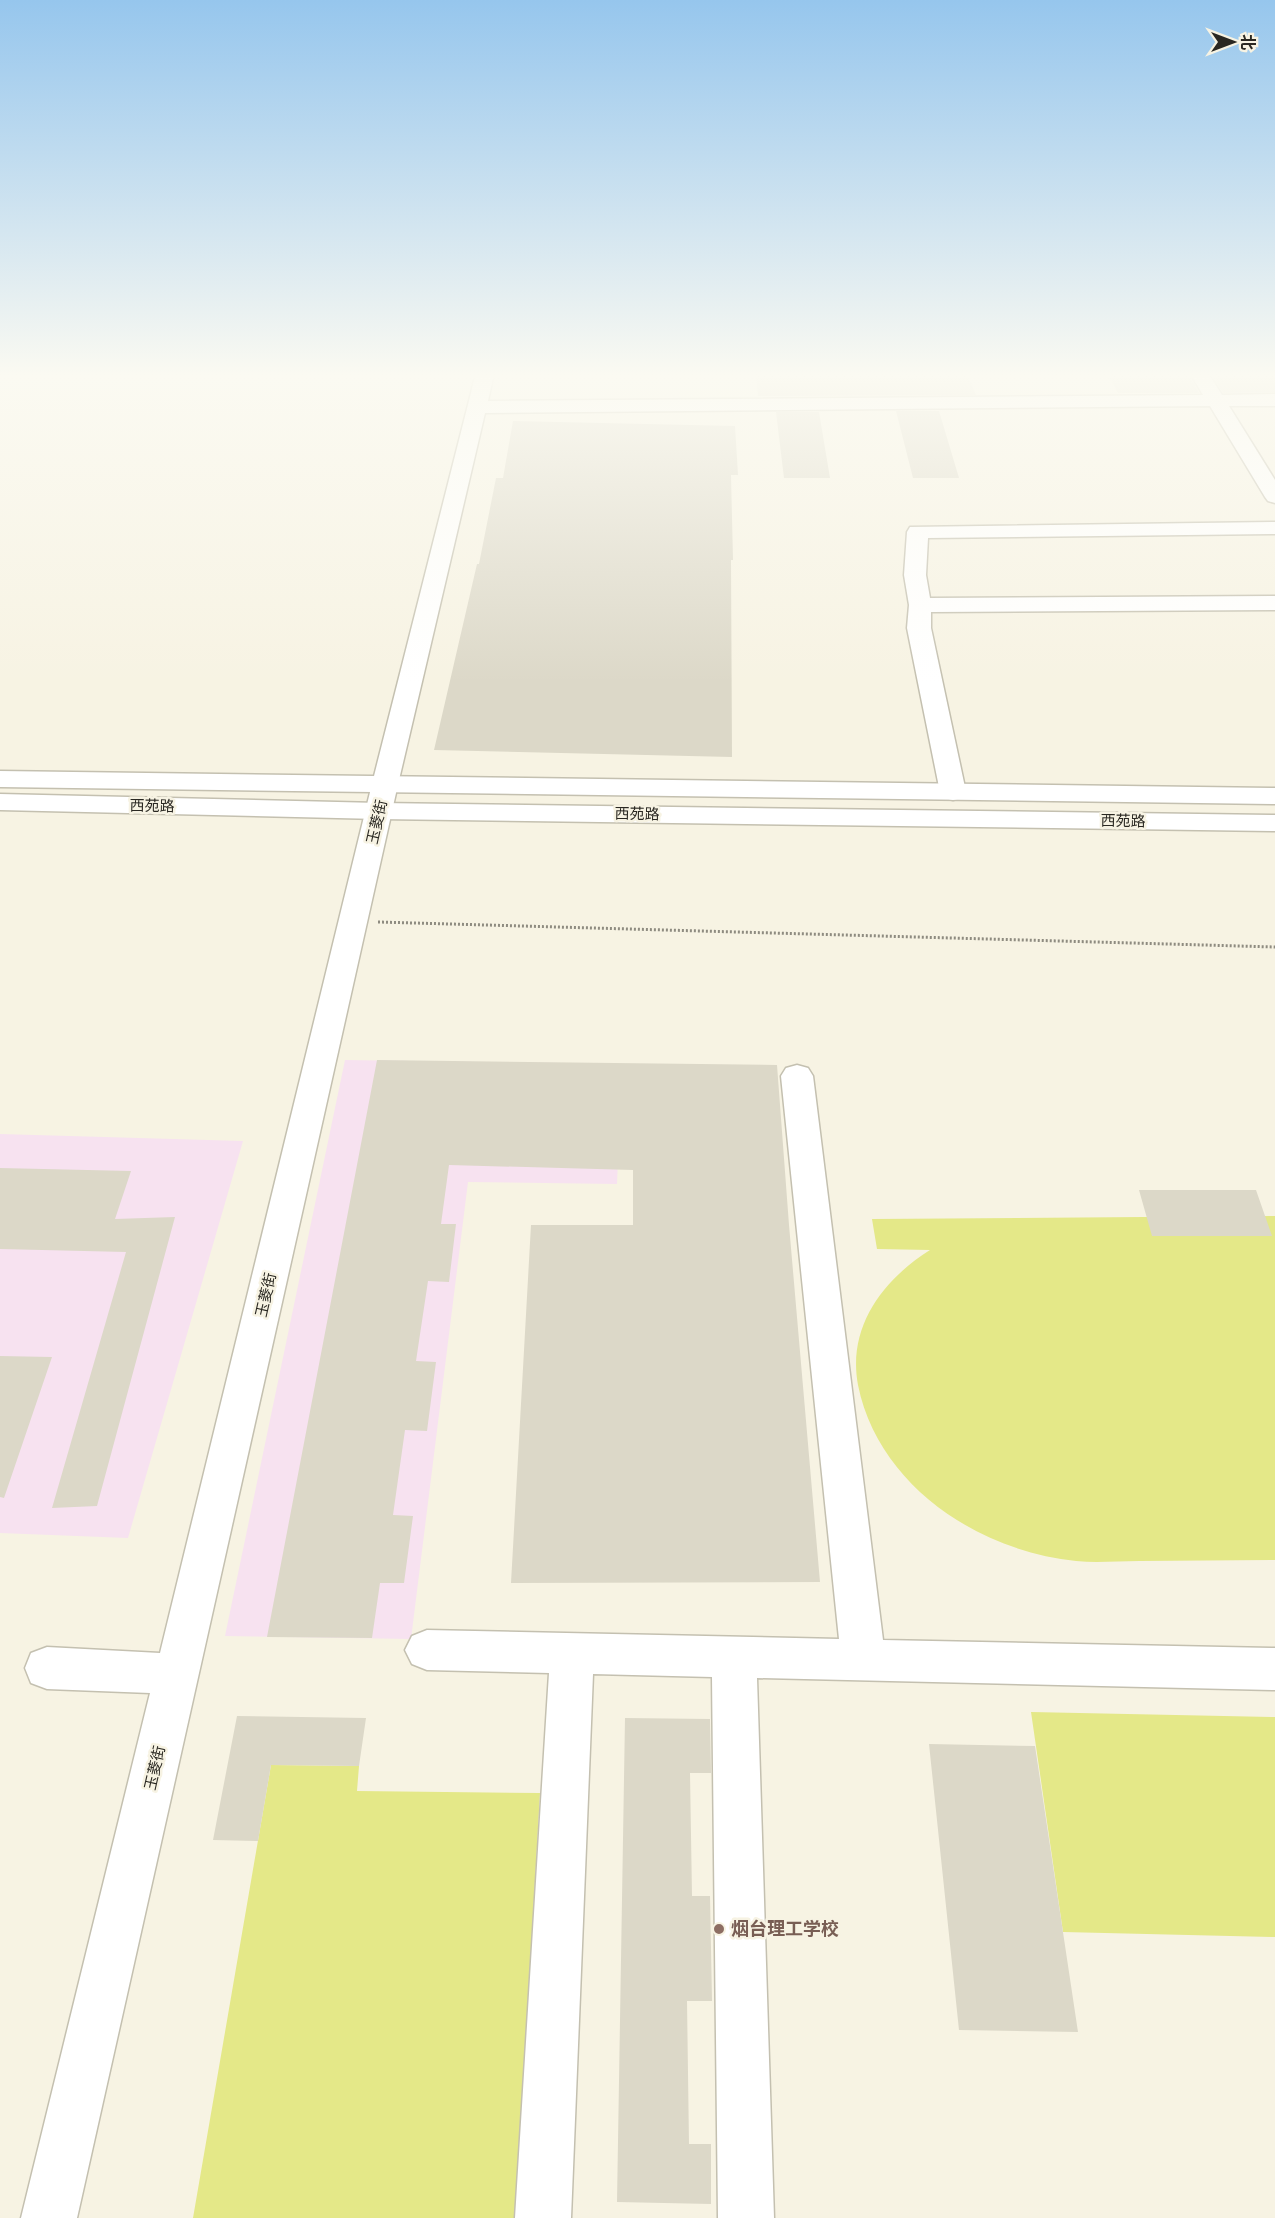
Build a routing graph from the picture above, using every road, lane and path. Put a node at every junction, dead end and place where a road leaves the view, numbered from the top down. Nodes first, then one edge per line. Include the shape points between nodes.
1 (460, 477) edge
2 (1263, 477) edge
3 (1275, 497) edge
4 (1275, 528) edge
5 (1275, 603) edge
6 (920, 605) junction
7 (0, 779) edge
8 (953, 792) junction
9 (1275, 796) edge
10 (382, 798) junction
11 (0, 802) edge
12 (1275, 823) edge
13 (353, 922) junction
14 (1275, 947) edge
15 (797, 1076) dead end
16 (427, 1650) dead end
17 (572, 1653) junction
18 (734, 1657) junction
19 (863, 1660) junction
20 (47, 1668) dead end
21 (1275, 1669) edge
22 (177, 1674) junction
23 (49, 2218) edge
24 (543, 2218) edge
25 (746, 2218) edge

1 - 10 street, 玉菱街
2 - 3 street
4 - 6 street via 918,532 915,575
5 - 6 street
6 - 8 street via 919,628
7 - 10 street, 西苑路
8 - 9 street, 西苑路
8 - 10 street, 西苑路
10 - 11 street, 西苑路
10 - 12 street, 西苑路
10 - 13 street, 玉菱街
13 - 14 path
13 - 22 street, 玉菱街
15 - 19 street
16 - 17 street
17 - 18 street
17 - 24 street
18 - 19 street
18 - 25 street
19 - 21 street
20 - 22 street
22 - 23 street, 玉菱街

